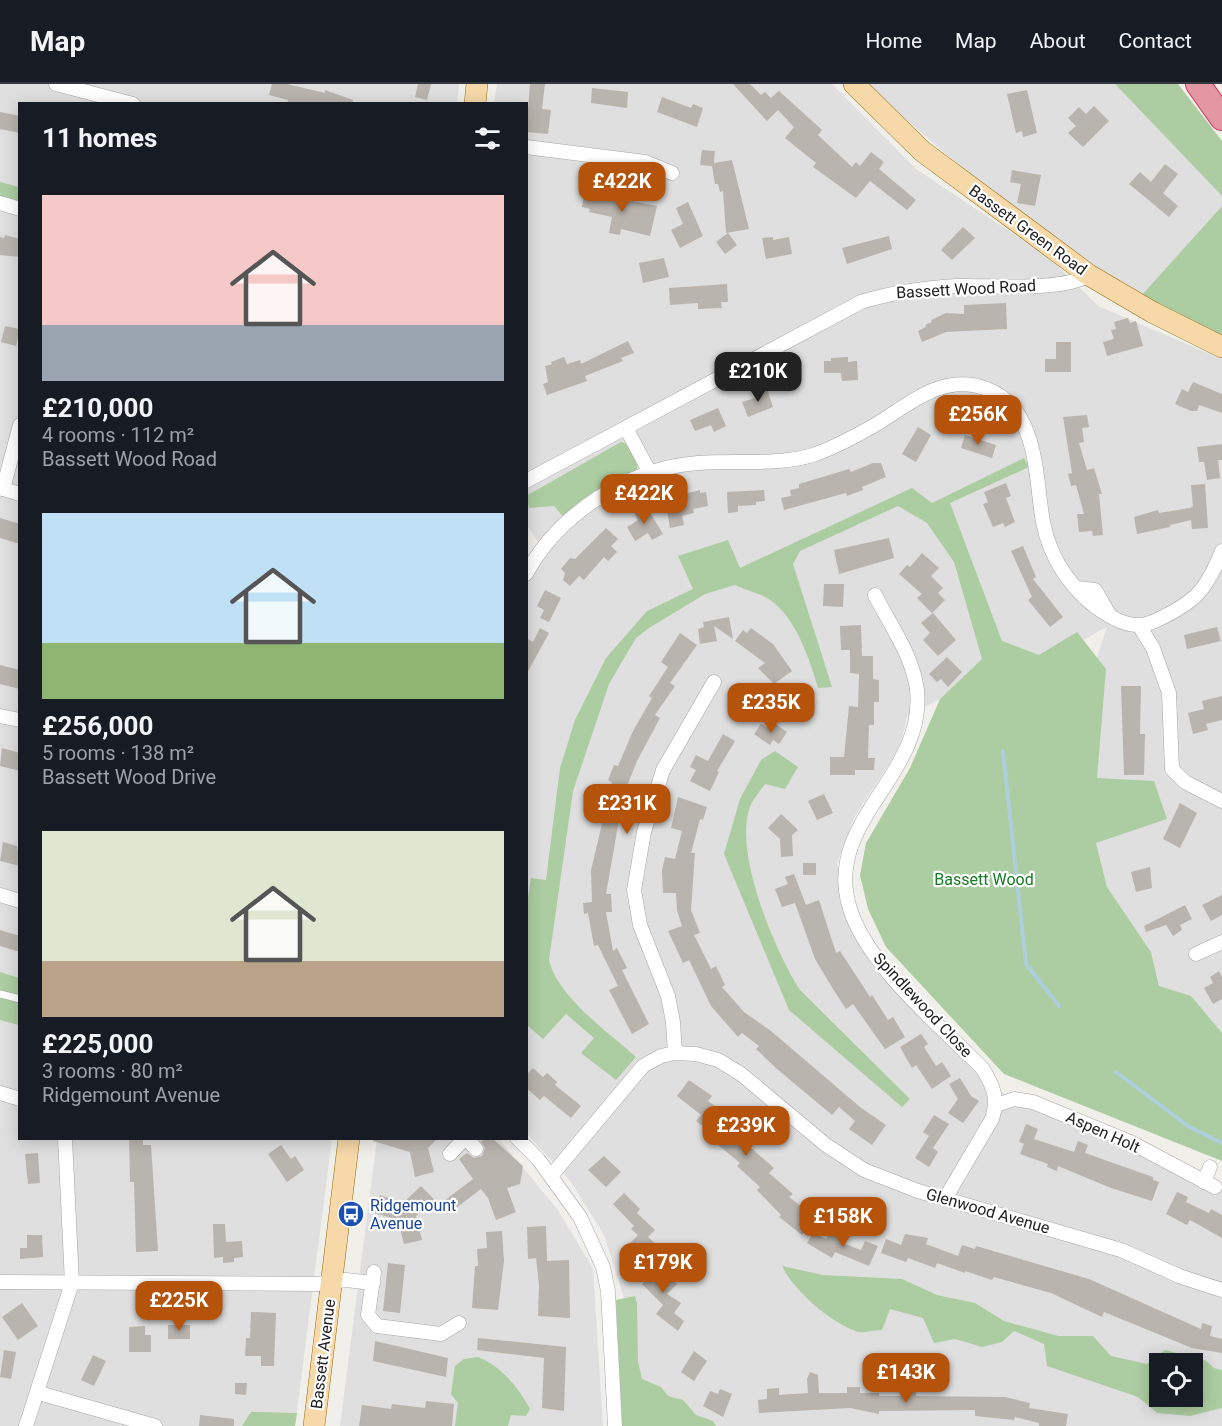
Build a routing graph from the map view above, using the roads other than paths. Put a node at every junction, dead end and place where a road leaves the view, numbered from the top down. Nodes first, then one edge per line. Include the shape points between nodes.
1 (59, 84) edge
2 (477, 84) edge
3 (854, 84) edge
4 (1198, 84) edge
5 (126, 102) edge
6 (475, 102) edge
7 (1222, 118) edge
8 (528, 147) edge
9 (672, 173) dead end
10 (0, 204) edge
11 (18, 208) edge
12 (1089, 275) junction
13 (1222, 346) edge
14 (626, 428) junction
15 (18, 432) edge
16 (649, 471) junction
17 (528, 481) edge
18 (2, 488) edge
19 (18, 493) edge
20 (1222, 551) edge
21 (528, 571) edge
22 (875, 595) dead end
23 (895, 601) dead end
24 (881, 608) junction
25 (1140, 627) junction
26 (714, 682) dead end
27 (0, 716) edge
28 (18, 720) edge
29 (1222, 801) edge
30 (0, 895) edge
31 (18, 900) edge
32 (1222, 942) edge
33 (1196, 954) dead end
34 (0, 994) edge
35 (18, 998) edge
36 (675, 1053) junction
37 (0, 1093) edge
38 (18, 1098) edge
39 (997, 1105) junction
40 (65, 1140) edge
41 (349, 1140) edge
42 (463, 1140) edge
43 (467, 1140) edge
44 (519, 1140) edge
45 (476, 1149) dead end
46 (450, 1154) dead end
47 (1210, 1167) dead end
48 (551, 1176) junction
49 (946, 1197) junction
50 (331, 1281) junction
51 (0, 1282) edge
52 (72, 1283) junction
53 (1222, 1290) edge
54 (459, 1323) dead end
55 (39, 1393) junction
56 (26, 1426) edge
57 (155, 1426) edge
58 (314, 1426) edge
59 (615, 1426) edge

1 - 5 street
2 - 6 main road
3 - 12 main road, Bassett Green Road via 922,151
4 - 7 highway
8 - 9 street via 645,162
10 - 11 street
12 - 13 main road, Bassett Green Road
12 - 14 street, Bassett Wood Road via 1075,282 1050,285 915,289 861,302
14 - 16 street
14 - 17 street, Bassett Wood Road
15 - 18 street
16 - 21 street via 613,491 550,537
16 - 25 street via 696,463 811,455 837,446 930,390 950,386 987,389 1009,404 1026,432 1036,467 1043,523 1058,564 1086,600 1110,616
18 - 19 street
20 - 25 street via 1199,595 1185,607
22 - 24 street, Spindlewood Close
23 - 24 street
24 - 39 street, Spindlewood Close via 913,674 917,707 909,747 859,824 847,851 845,879 850,908 881,965 983,1069 993,1086
25 - 29 street via 1153,648 1169,693 1172,769 1185,782
26 - 36 street via 663,770 644,832 634,890 640,926 668,996
27 - 28 street
30 - 31 street
32 - 33 street
34 - 35 lane
36 - 48 street, Glenwood Avenue via 643,1066
36 - 49 street, Glenwood Avenue via 718,1060 741,1074 826,1145 864,1170 918,1191
37 - 38 street
39 - 47 street, Aspen Holt via 1014,1099 1033,1102 1130,1142 1209,1184
39 - 49 street
40 - 52 street
41 - 50 main road, Bassett Avenue
42 - 46 street
43 - 45 street
44 - 48 street
48 - 59 street via 580,1217 603,1267 608,1291
49 - 53 street, Glenwood Avenue via 1120,1250
50 - 52 street
50 - 54 street, Bassett Avenue via 373,1278 368,1315 377,1326 441,1334
50 - 58 main road, Bassett Avenue
51 - 52 street
52 - 55 street
55 - 56 street
55 - 57 street

